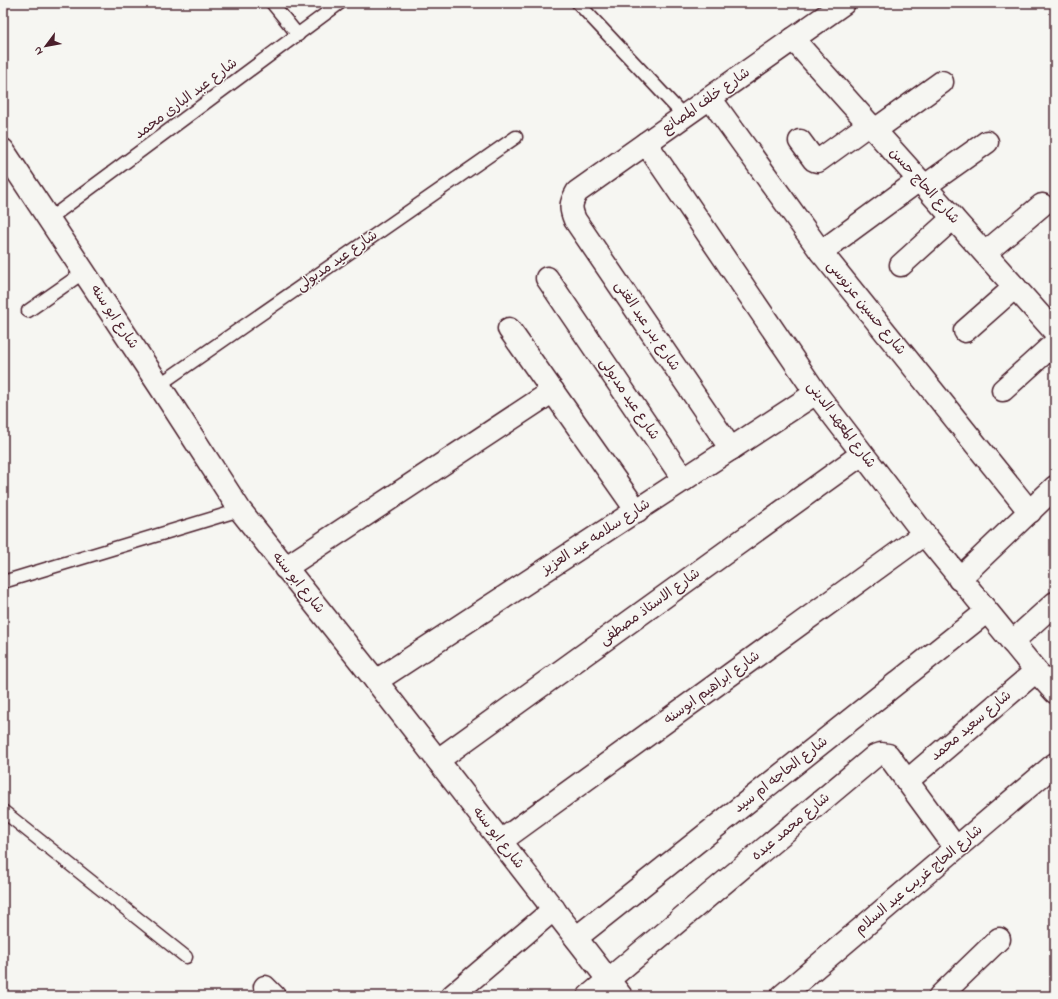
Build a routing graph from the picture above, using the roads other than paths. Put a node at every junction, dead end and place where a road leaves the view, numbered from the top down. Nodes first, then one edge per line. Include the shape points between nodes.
1 (272, 3) edge
2 (340, 3) edge
3 (578, 3) edge
4 (844, 3) edge
5 (298, 35) junction
6 (793, 40) junction
7 (942, 82) dead end
8 (710, 98) junction
9 (684, 116) junction
10 (872, 127) junction
11 (516, 137) dead end
12 (800, 141) dead end
13 (987, 142) dead end
14 (646, 143) junction
15 (3, 150) edge
16 (922, 183) junction
17 (572, 201) joint
18 (1042, 205) dead end
19 (953, 218) junction
20 (49, 220) junction
21 (821, 252) junction
22 (985, 254) junction
23 (901, 265) dead end
24 (84, 272) junction
25 (547, 278) dead end
26 (1015, 287) junction
27 (28, 311) dead end
28 (509, 330) dead end
29 (965, 331) dead end
30 (1055, 332) edge
31 (1055, 343) edge
32 (159, 385) junction
33 (1003, 390) dead end
34 (552, 391) junction
35 (816, 393) junction
36 (731, 449) junction
37 (862, 454) junction
38 (684, 480) junction
39 (1055, 487) edge
40 (240, 510) junction
41 (637, 511) junction
42 (1030, 512) junction
43 (924, 534) junction
44 (285, 568) junction
45 (960, 579) junction
46 (3, 582) edge
47 (1055, 603) edge
48 (986, 612) junction
49 (1012, 642) junction
50 (1036, 671) junction
51 (376, 681) junction
52 (1055, 692) edge
53 (438, 760) junction
54 (1055, 764) edge
55 (907, 781) junction
56 (3, 811) edge
57 (501, 841) junction
58 (956, 848) junction
59 (554, 909) junction
60 (576, 938) junction
61 (999, 939) dead end
62 (186, 957) dead end
63 (615, 988) edge
64 (452, 996) edge
65 (589, 996) edge
66 (782, 996) edge
67 (940, 996) edge

1 - 5 lane
2 - 5 lane, شارع عبد البارى محمد
3 - 9 lane
4 - 6 street, شارع خلف المصانع
5 - 20 lane, شارع عبد البارى محمد
6 - 8 street, شارع خلف المصانع
6 - 10 street, شارع الحاج حسن
7 - 10 street
8 - 9 street, شارع خلف المصانع
8 - 21 street, شارع حسين عرنوسى
9 - 14 street, شارع خلف المصانع
10 - 12 street via 816,161
10 - 16 street, شارع الحاج حسن
11 - 32 lane, شارع عيد مدبولى
13 - 16 street
14 - 17 street, شارع خلف المصانع via 577,192
14 - 35 street, شارع المعهد الدينى
15 - 20 street, شارع ابو سنه
16 - 19 street, شارع الحاج حسن
16 - 21 street
17 - 36 street, شارع بدر عبد الغنى via 571,210 575,220
18 - 22 street
19 - 22 street, شارع الحاج حسن
19 - 23 street
20 - 24 street, شارع ابو سنه
21 - 42 street, شارع حسين عرنوسى
22 - 26 street, شارع الحاج حسن
24 - 27 lane
24 - 32 street, شارع ابو سنه
25 - 38 street, شارع عيد مدبولى
26 - 29 street
26 - 30 street, شارع الحاج حسن
28 - 34 street
31 - 33 street
32 - 40 street, شارع ابو سنه
34 - 41 street
34 - 44 street
35 - 36 street, شارع سلامه عبد العزيز
35 - 37 street, شارع المعهد الدينى
36 - 38 street, شارع سلامه عبد العزيز
37 - 43 street, شارع المعهد الدينى
37 - 53 street, شارع الاستاذ مصطفى
38 - 41 street, شارع سلامه عبد العزيز
39 - 42 street
40 - 44 street, شارع ابو سنه
40 - 46 lane
41 - 51 street, شارع سلامه عبد العزيز
42 - 45 street
43 - 45 street, شارع المعهد الدينى
43 - 57 street, شارع ابراهيم ابوسنه
44 - 51 street, شارع ابو سنه
45 - 48 street, شارع المعهد الدينى
47 - 49 street
48 - 49 street, شارع المعهد الدينى
48 - 60 street, شارع الحاجه ام سيد
49 - 50 street, شارع المعهد الدينى
50 - 52 street, شارع المعهد الدينى
50 - 55 street, شارع سعيد محمد
51 - 53 street, شارع ابو سنه
53 - 57 street, شارع ابو سنه
54 - 58 street, شارع الحاج غريب عبد السلام
55 - 58 street, شارع محمد عبده
55 - 63 street, شارع محمد عبده via 888,755 875,756
56 - 62 lane
57 - 59 street, شارع ابو سنه
58 - 66 street, شارع الحاج غريب عبد السلام
59 - 60 street, شارع ابو سنه
59 - 64 street
60 - 63 street, شارع ابو سنه
61 - 67 street
63 - 65 street

